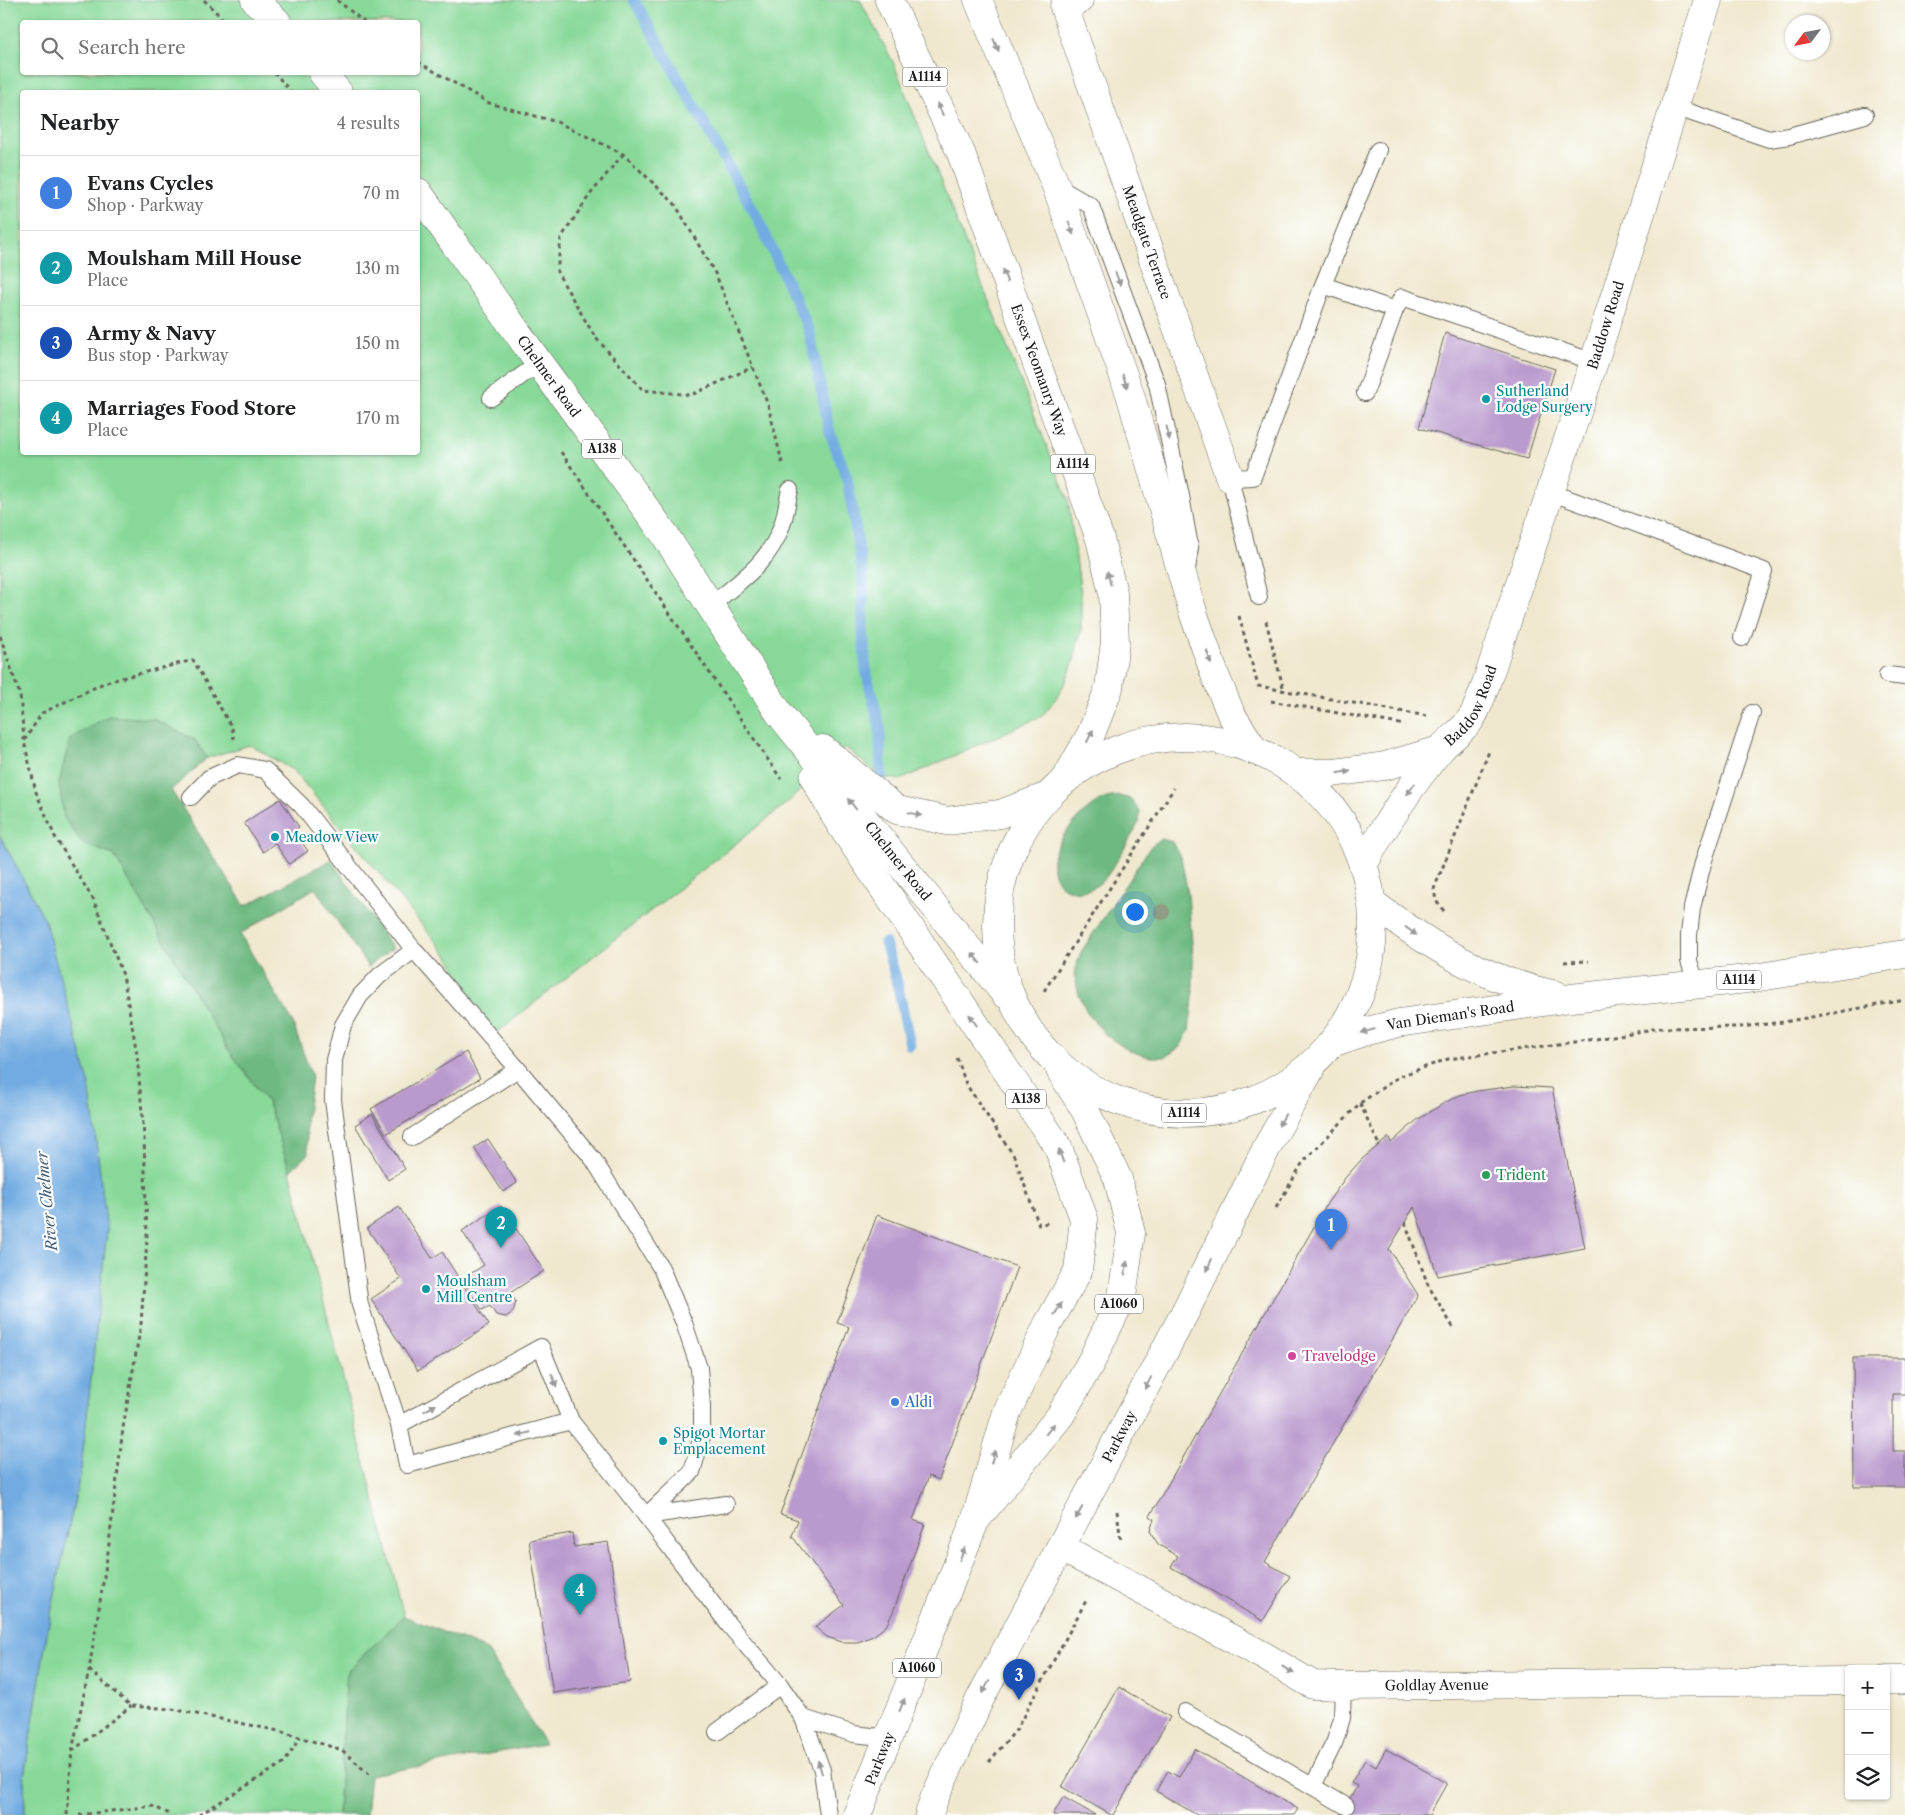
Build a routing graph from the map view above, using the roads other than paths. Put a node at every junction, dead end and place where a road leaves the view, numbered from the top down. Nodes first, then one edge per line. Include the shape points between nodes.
1 (255, 0) edge
2 (889, 0) edge
3 (978, 0) edge
4 (1708, 0) edge
5 (1068, 2) edge
6 (275, 20) edge
7 (324, 75) edge
8 (336, 90) edge
9 (1674, 107) junction
10 (1866, 115) dead end
11 (1378, 150) dead end
12 (420, 195) edge
13 (1323, 285) junction
14 (1395, 310) junction
15 (1594, 362) junction
16 (539, 363) junction
17 (1365, 393) dead end
18 (491, 398) dead end
19 (1230, 478) junction
20 (790, 490) road end
21 (1550, 492) junction
22 (1259, 597) road end
23 (710, 606) junction
24 (1742, 638) dead end
25 (1887, 675) dead end
26 (1905, 677) edge
27 (779, 713) junction
28 (1752, 713) dead end
29 (1440, 750) junction
30 (1255, 751) junction
31 (1296, 773) junction
32 (1057, 788) junction
33 (191, 797) dead end
34 (1363, 865) junction
35 (1372, 903) junction
36 (414, 950) junction
37 (1905, 954) edge
38 (1697, 985) junction
39 (1571, 998) junction
40 (1017, 1009) junction
41 (1323, 1052) junction
42 (1054, 1060) junction
43 (518, 1069) junction
44 (412, 1137) dead end
45 (571, 1421) junction
46 (399, 1425) junction
47 (726, 1504) dead end
48 (646, 1516) junction
49 (975, 1521) junction
50 (1060, 1547) junction
51 (1890, 1680) edge
52 (1905, 1680) edge
53 (1845, 1681) edge
54 (780, 1685) junction
55 (1343, 1686) junction
56 (1184, 1712) dead end
57 (803, 1718) junction
58 (717, 1732) dead end
59 (889, 1738) junction
60 (1312, 1786) junction
61 (1346, 1806) dead end
62 (828, 1815) edge
63 (857, 1815) edge
64 (929, 1815) edge

1 - 6 main road
32 -> 2 main road, Essex Yeomanry Way / A1114 via 1092,734 1109,688 1115,642 1113,593 1100,539 961,153
3 -> 30 main road via 1056,186 1130,394 1202,639 1231,714
4 - 9 main road, Baddow Road
5 - 19 main road, Meadgate Terrace
7 - 8 main road
9 - 10 lane via 1769,139
9 - 15 main road, Baddow Road
11 - 13 lane
12 - 16 main road, Chelmer Road / A138
13 - 14 lane
13 - 19 lane via 1253,476
14 - 15 lane via 1402,297
14 - 17 lane
15 - 21 main road, Baddow Road
16 - 18 lane
16 - 23 main road, Chelmer Road / A138 via 663,532
19 - 22 lane
20 - 23 lane via 783,525 771,550 753,572
21 - 24 lane via 1764,571
21 - 29 main road, Baddow Road via 1472,718
23 - 27 main road, Chelmer Road / A138
25 - 26 lane
27 -> 32 main road, Chelmer Road / A138 via 897,810 947,821 1000,814
40 -> 27 main road, Chelmer Road / A138
49 -> 27 main road, A138 via 1007,1412 1048,1324 1078,1271 1084,1219 1058,1147 840,824
28 - 38 lane via 1703,863 1692,908 1690,961
31 -> 29 main road, Baddow Road via 1333,773 1385,766
29 -> 34 main road, Baddow Road via 1383,828
30 - 31 main road, A1114
30 - 32 main road, A1114 via 1223,741 1190,737 1157,739 1094,760
31 - 34 main road, A1114 via 1314,788 1343,824
32 - 40 main road, A1114 via 1020,833 1003,875 997,920 1002,966
33 - 36 lane via 208,778 238,765 265,770 302,806
34 - 35 main road, A1114
35 -> 39 main road, Van Dieman's Road / A1114 via 1422,939 1463,963 1498,979
35 - 41 main road, A1114 via 1370,962 1361,991 1348,1018
36 - 43 lane
36 - 46 lane via 380,975 360,996 343,1025 334,1060 333,1100 360,1305
37 - 38 main road, Van Dieman's Road / A1114
38 - 39 main road, Van Dieman's Road / A1114
39 -> 41 main road, Van Dieman's Road / A1114 via 1399,1023 1367,1031
40 - 42 main road, A1114 via 1033,1037
41 - 42 main road, A1114 via 1290,1082 1262,1097 1232,1108 1192,1113 1140,1109 1107,1096
41 -> 50 main road, Parkway via 1267,1147 1184,1314
49 -> 42 main road, Parkway / A1060 via 1060,1416 1092,1360 1122,1297 1131,1233 1118,1179 1085,1110
43 - 44 lane
43 - 48 lane via 593,1159 661,1268 699,1368 702,1436 692,1472
45 -> 46 lane via 407,1465
46 -> 45 lane via 540,1347
45 - 48 lane
47 - 48 lane
48 - 54 lane via 728,1624
59 -> 49 main road, Parkway / A1060
50 -> 55 main road, Goldlay Avenue via 1313,1685
50 -> 64 main road, Parkway via 980,1699
51 - 52 main road
53 - 55 main road, Goldlay Avenue
54 - 57 lane
54 - 58 lane
55 - 60 lane via 1342,1718 1335,1741
56 - 60 lane
57 - 59 lane via 854,1734
62 -> 57 lane via 822,1770
59 - 63 main road, Parkway / A1060
60 - 61 lane

